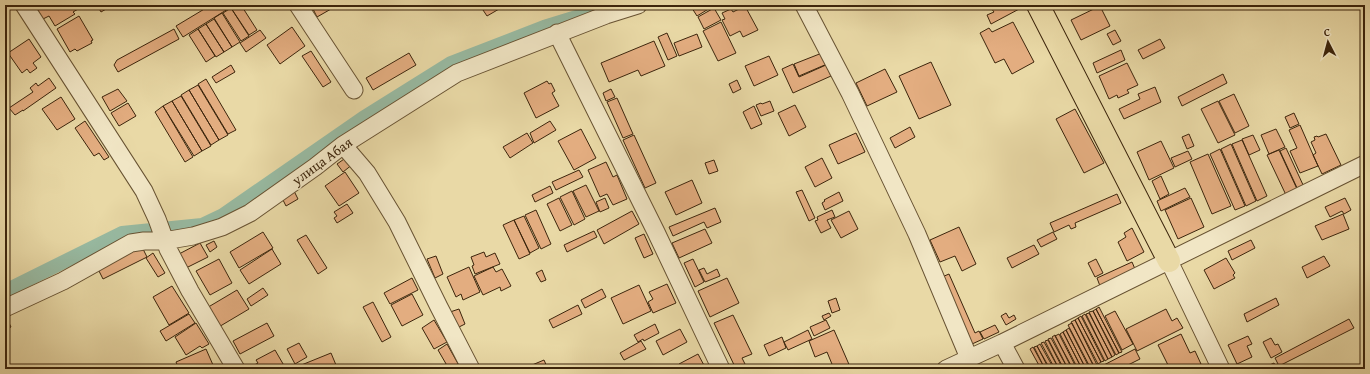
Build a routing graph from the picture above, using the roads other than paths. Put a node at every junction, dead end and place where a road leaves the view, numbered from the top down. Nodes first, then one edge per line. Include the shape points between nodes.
1 (24, 5) edge
2 (298, 5) edge
3 (638, 5) edge
4 (804, 5) edge
5 (1038, 5) edge
6 (557, 33) junction
7 (354, 90) dead end
8 (344, 144) junction
9 (1365, 164) edge
10 (164, 238) junction
11 (1168, 261) junction
12 (5, 308) edge
13 (1002, 343) junction
14 (969, 358) junction
15 (236, 369) edge
16 (471, 369) edge
17 (720, 369) edge
18 (946, 369) edge
19 (1016, 369) edge
20 (1221, 369) edge

1 - 10 street via 144,191
2 - 7 street
3 - 6 street, улица Абая
4 - 14 street via 850,93 917,234
5 - 11 main road
6 - 8 street, улица Абая via 457,73
6 - 17 street via 656,232
8 - 10 street, улица Абая via 250,213 222,227 193,236
8 - 16 street via 397,222
9 - 11 street
10 - 12 street, улица Абая via 131,243 63,281
10 - 15 street via 190,291
11 - 13 street
11 - 20 street
13 - 14 street
13 - 19 street
14 - 18 street

